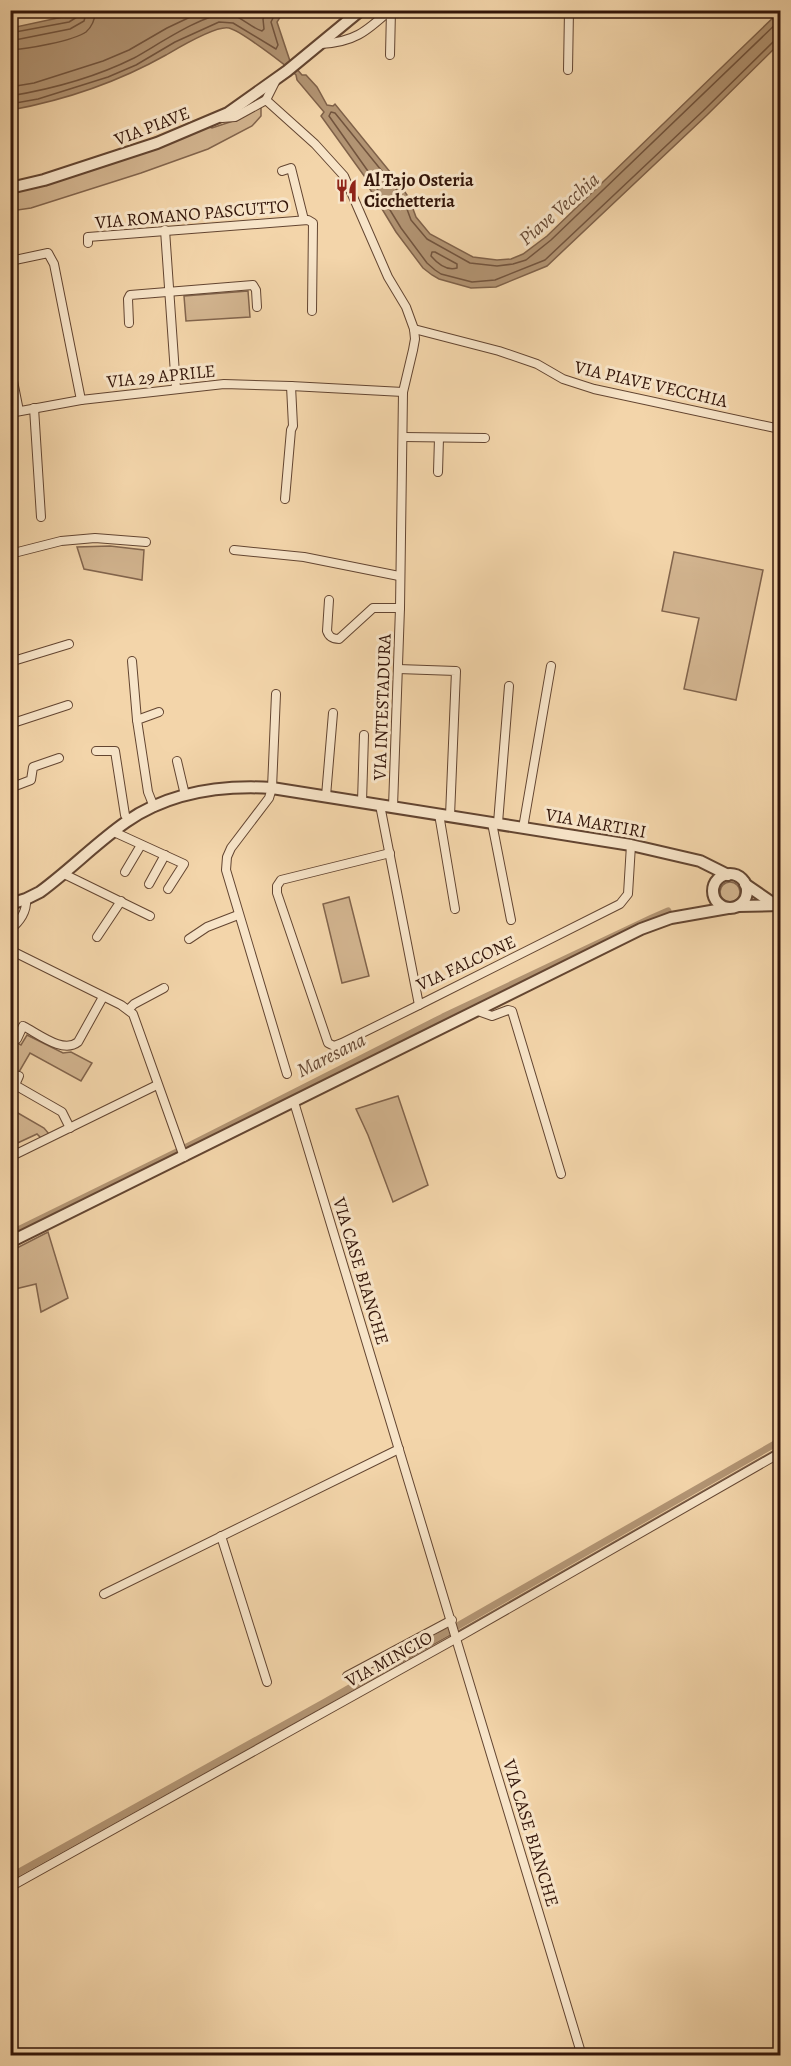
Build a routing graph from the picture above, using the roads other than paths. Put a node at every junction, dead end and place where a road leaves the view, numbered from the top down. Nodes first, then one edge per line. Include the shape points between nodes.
1 (361, 10) edge
2 (390, 10) edge
3 (569, 10) edge
4 (320, 44) junction
5 (390, 55) dead end
6 (568, 70) dead end
7 (276, 80) junction
8 (266, 100) junction
9 (218, 118) junction
10 (282, 171) dead end
11 (10, 188) edge
12 (304, 220) junction
13 (165, 230) junction
14 (88, 243) dead end
15 (10, 261) edge
16 (169, 292) junction
17 (257, 307) dead end
18 (312, 311) dead end
19 (129, 323) dead end
20 (414, 329) junction
21 (10, 366) edge
22 (291, 386) junction
23 (176, 388) junction
24 (403, 393) junction
25 (81, 400) junction
26 (34, 408) junction
27 (15, 412) edge
28 (780, 429) edge
29 (403, 437) junction
30 (439, 438) junction
31 (485, 438) dead end
32 (438, 472) dead end
33 (285, 499) dead end
34 (41, 517) dead end
35 (146, 542) dead end
36 (234, 550) dead end
37 (10, 554) edge
38 (399, 576) junction
39 (328, 600) dead end
40 (400, 608) junction
41 (69, 644) dead end
42 (132, 661) dead end
43 (10, 662) edge
44 (551, 666) dead end
45 (398, 669) junction
46 (509, 686) dead end
47 (276, 694) dead end
48 (68, 705) dead end
49 (159, 711) dead end
50 (333, 713) dead end
51 (137, 720) junction
52 (10, 724) edge
53 (364, 735) dead end
54 (96, 751) dead end
55 (59, 758) dead end
56 (177, 762) dead end
57 (10, 788) edge
58 (272, 788) junction
59 (185, 795) junction
60 (326, 796) junction
61 (362, 802) junction
62 (380, 805) junction
63 (154, 807) junction
64 (393, 807) junction
65 (445, 815) junction
66 (129, 820) junction
67 (495, 823) junction
68 (523, 828) junction
69 (114, 832) junction
70 (141, 845) junction
71 (631, 845) junction
72 (390, 853) junction
73 (165, 855) junction
74 (694, 860) junction
75 (125, 872) dead end
76 (64, 874) junction
77 (728, 874) junction
78 (149, 884) dead end
79 (745, 884) junction
80 (168, 889) dead end
81 (714, 889) junction
82 (122, 901) junction
83 (18, 902) edge
84 (778, 904) edge
85 (733, 907) junction
86 (455, 909) dead end
87 (693, 914) junction
88 (238, 915) junction
89 (150, 916) dead end
90 (511, 920) dead end
91 (10, 930) edge
92 (97, 937) dead end
93 (189, 939) dead end
94 (10, 950) edge
95 (164, 988) dead end
96 (103, 997) junction
97 (419, 1005) junction
98 (129, 1009) junction
99 (478, 1011) junction
100 (17, 1039) dead end
101 (287, 1074) dead end
102 (19, 1076) dead end
103 (157, 1085) junction
104 (294, 1102) junction
105 (70, 1128) junction
106 (183, 1155) junction
107 (10, 1157) edge
108 (561, 1174) dead end
109 (10, 1242) edge
110 (399, 1449) junction
111 (780, 1453) edge
112 (221, 1536) junction
113 (104, 1594) dead end
114 (452, 1622) junction
115 (456, 1636) junction
116 (347, 1676) dead end
117 (267, 1682) dead end
118 (10, 1887) edge
119 (582, 2055) edge

1 - 4 street, VIA PIAVE
2 - 4 street via 366,32 338,43
2 - 5 street
3 - 6 street
4 - 7 street, VIA PIAVE
7 - 8 street
7 - 9 street, VIA PIAVE
8 - 9 street via 235,117
8 - 20 street, VIA INTESTADURA via 344,176
9 - 11 street, VIA PIAVE via 157,143
10 - 12 street, VIA ROMANO PASCUTTO via 291,168
12 - 13 street, VIA ROMANO PASCUTTO
12 - 18 street, VIA ROMANO PASCUTTO via 313,223
13 - 14 street, VIA ROMANO PASCUTTO via 88,237
13 - 16 street
15 - 25 street via 48,253 54,264
16 - 17 street via 253,285
16 - 19 street via 128,296
16 - 23 street
20 - 24 street, VIA INTESTADURA
20 - 28 street, VIA PIAVE VECCHIA via 500,351 594,389
21 - 27 street
22 - 23 street, VIA 29 APRILE via 224,384
22 - 24 street, VIA 29 APRILE
22 - 33 street via 293,426
23 - 25 street, VIA 29 APRILE
24 - 29 street, VIA INTESTADURA
25 - 26 street, VIA 29 APRILE
26 - 27 street, VIA 29 APRILE
26 - 34 street
29 - 30 street
29 - 38 street, VIA INTESTADURA
30 - 31 street
30 - 32 street
35 - 37 street via 94,538 61,541
36 - 38 street via 304,556
38 - 40 street, VIA INTESTADURA
39 - 40 street, VIA INTESTADURA via 327,631 334,639 339,639 373,608
40 - 45 street, VIA INTESTADURA
41 - 43 street
42 - 51 street
44 - 68 street
45 - 64 street, VIA INTESTADURA
45 - 65 street via 456,671
46 - 67 street
47 - 58 street
48 - 52 street
49 - 51 street
50 - 60 street
51 - 63 street via 148,792
53 - 61 street
54 - 66 street via 115,751
55 - 57 street via 33,767 32,780
56 - 59 street
58 - 59 street, VIA MARTIRI via 221,788
58 - 60 street, VIA MARTIRI
58 - 88 street via 227,857 226,876
59 - 63 street, VIA MARTIRI
60 - 61 street, VIA MARTIRI
61 - 62 street, VIA MARTIRI
62 - 64 street, VIA MARTIRI
62 - 72 street, VIA FALCONE
63 - 66 street, VIA MARTIRI
64 - 65 street, VIA MARTIRI
65 - 67 street, VIA MARTIRI
65 - 86 street
66 - 69 street, VIA MARTIRI
67 - 68 street, VIA MARTIRI
67 - 90 street
68 - 71 street, VIA MARTIRI
69 - 70 street
69 - 76 street, VIA MARTIRI
70 - 73 street
70 - 75 street
71 - 74 street, VIA MARTIRI
71 - 97 street, VIA FALCONE via 628,894 620,904
72 - 97 street, VIA FALCONE
72 - 97 street via 281,880 276,888 328,1043 342,1043
73 - 78 street
73 - 80 street via 183,864
74 - 77 street, VIA MARTIRI
74 - 81 street via 706,870
76 - 82 street
76 - 83 street, VIA MARTIRI
77 - 79 street
77 - 81 street via 718,879
79 - 84 street
79 - 85 street via 746,896
81 - 85 street via 717,902
81 - 87 street
82 - 89 street
82 - 92 street
83 - 91 street via 27,908
84 - 85 street
85 - 87 street
87 - 99 street via 640,929
88 - 93 street
88 - 101 street
94 - 96 street
95 - 98 street
96 - 98 street
96 - 100 street via 73,1046 62,1046 23,1026
98 - 103 street
99 - 104 street
99 - 108 street via 492,1016 512,1011
102 - 105 street via 15,1085 62,1112
103 - 105 street
103 - 106 street
104 - 106 street
104 - 110 street, VIA CASE BIANCHE
105 - 107 street
106 - 109 street
110 - 112 street
110 - 114 street, VIA CASE BIANCHE
111 - 115 street, VIA MINCIO
112 - 113 street
112 - 117 street
114 - 115 street, VIA CASE BIANCHE
114 - 116 street
115 - 118 street, VIA MINCIO
115 - 119 street, VIA CASE BIANCHE

